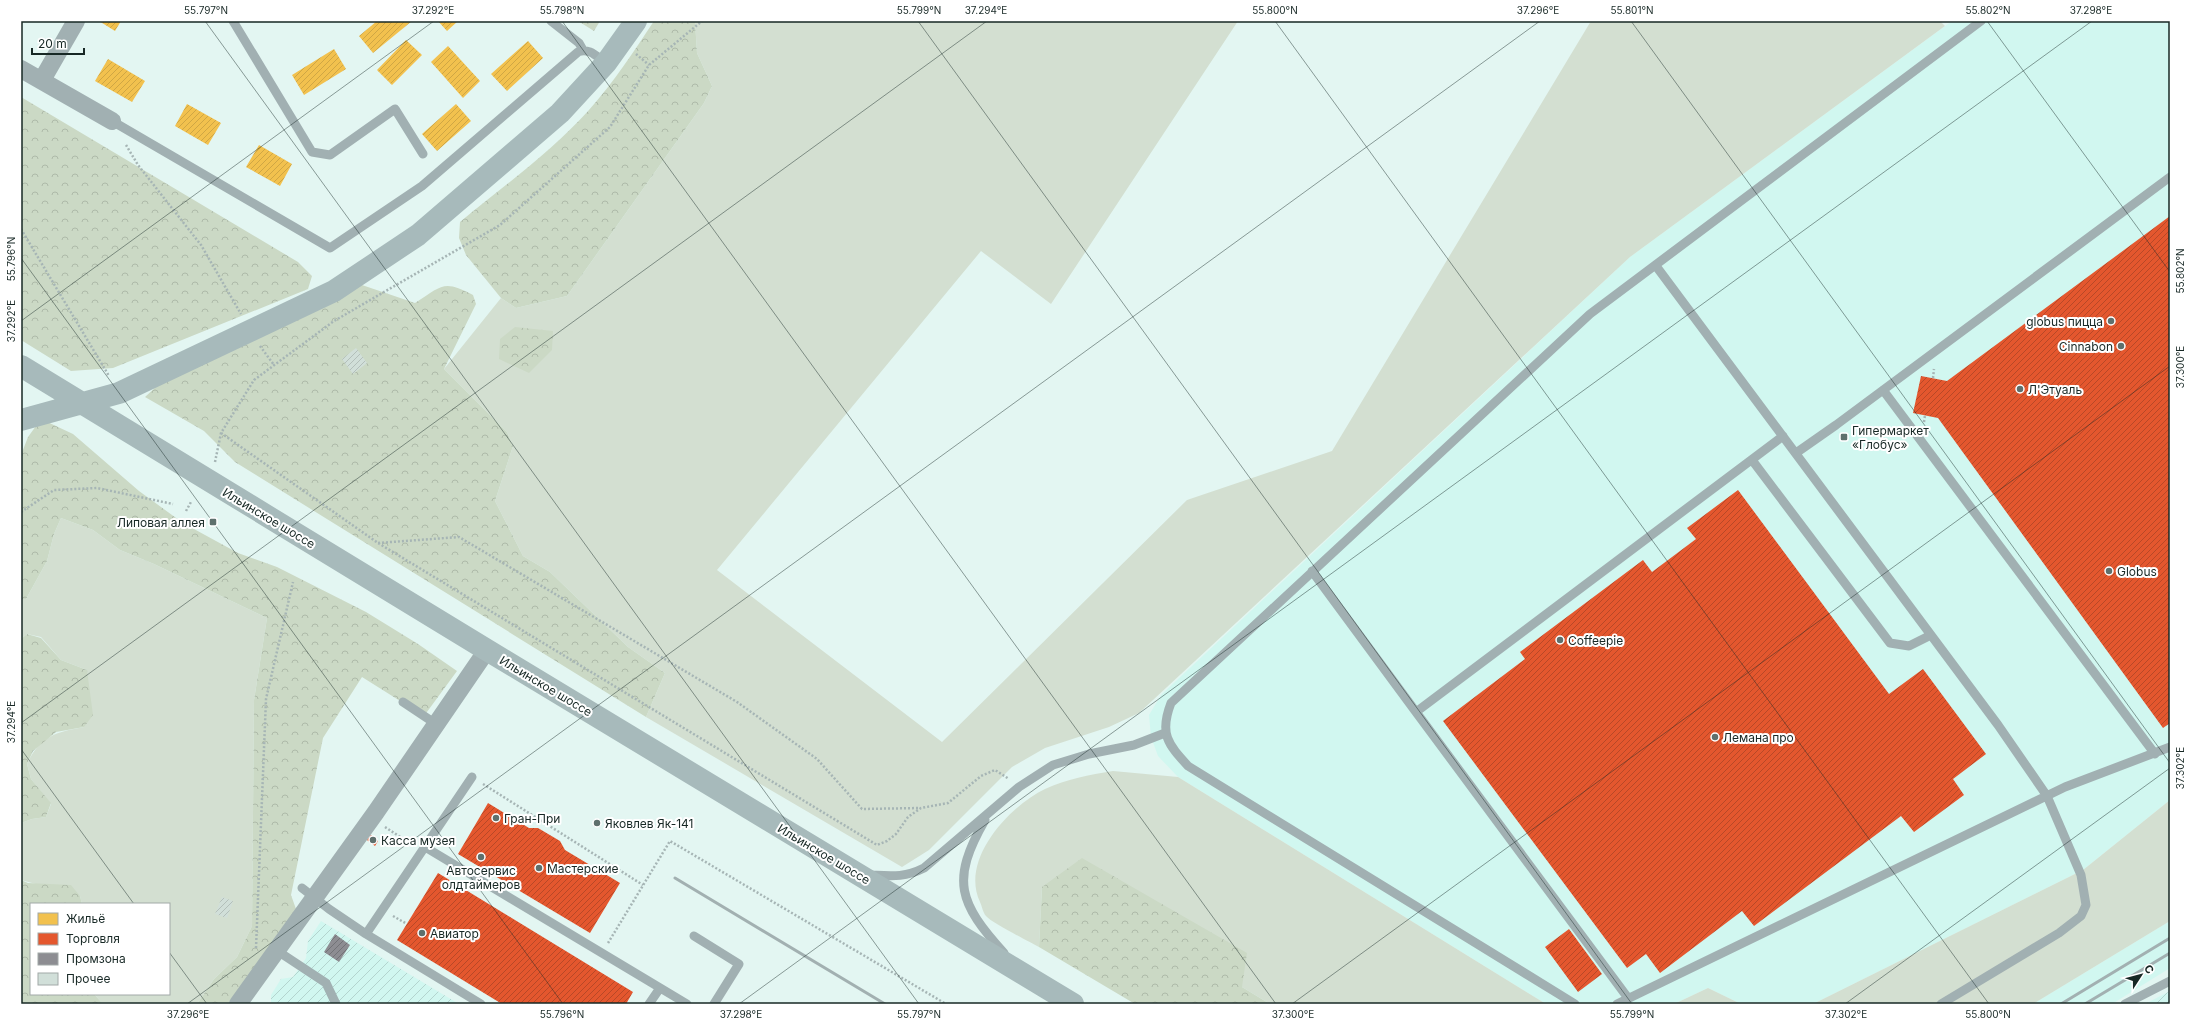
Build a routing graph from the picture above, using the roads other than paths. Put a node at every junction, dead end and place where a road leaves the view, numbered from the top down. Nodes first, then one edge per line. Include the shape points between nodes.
1 (76, 21) edge
2 (233, 21) edge
3 (551, 21) edge
4 (636, 21) edge
5 (1981, 21) edge
6 (583, 50) junction
7 (606, 63) junction
8 (21, 69) edge
9 (42, 80) junction
10 (112, 120) joint
11 (423, 154) dead end
12 (2170, 177) edge
13 (1656, 266) junction
14 (21, 366) edge
15 (1883, 390) junction
16 (83, 404) junction
17 (21, 420) edge
18 (1783, 436) junction
19 (1796, 453) junction
20 (1752, 460) junction
21 (1312, 571) junction
22 (1931, 635) junction
23 (486, 650) junction
24 (403, 702) dead end
25 (1416, 712) junction
26 (436, 724) junction
27 (1165, 732) junction
28 (2170, 747) edge
29 (2154, 754) junction
30 (472, 777) road end
31 (2047, 796) junction
32 (989, 814) junction
33 (424, 850) junction
34 (858, 874) junction
35 (308, 892) junction
36 (366, 934) junction
37 (694, 936) dead end
38 (276, 950) junction
39 (1022, 973) junction
40 (2170, 981) edge
41 (660, 988) junction
42 (1628, 998) junction
43 (244, 999) edge
44 (336, 1004) edge
45 (481, 1004) edge
46 (650, 1004) edge
47 (687, 1004) edge
48 (714, 1004) edge
49 (1073, 1004) edge
50 (1575, 1004) edge
51 (1617, 1004) edge
52 (1942, 1004) edge
53 (2125, 1004) edge

1 - 9 street
2 - 11 lane via 312,152 330,155 395,109
3 - 6 lane via 579,43
4 - 7 main road
5 - 13 lane
6 - 7 lane via 589,51
6 - 10 lane via 422,186 330,248
7 - 16 main road via 560,113 418,235 334,291 119,393
8 - 9 street
9 - 10 street
12 - 15 lane
13 - 18 lane
13 - 21 lane via 1590,314
14 - 16 main road, Ильинское шоссе
15 - 19 lane
15 - 29 lane
16 - 17 main road
16 - 23 main road, Ильинское шоссе
18 - 19 lane
18 - 20 lane
19 - 22 lane
20 - 22 lane via 1890,643 1909,646
20 - 25 lane
21 - 25 lane
21 - 27 lane via 1171,703 1165,719
22 - 31 lane
23 - 26 street
23 - 34 main road, Ильинское шоссе
24 - 26 lane
25 - 42 lane
26 - 35 street via 372,818
27 - 32 lane via 1134,745 1088,754 1053,765 1019,787
27 - 50 lane via 1172,748 1188,766
28 - 29 lane
29 - 31 lane
30 - 33 lane
31 - 42 lane
31 - 52 lane via 2081,875 2086,905 2084,911 2059,933
32 - 34 lane via 936,859 910,875 898,877
32 - 39 lane via 970,845 965,860 965,895 972,912 988,935
33 - 36 lane
33 - 41 lane
34 - 39 main road, Ильинское шоссе
35 - 36 lane
35 - 38 street
36 - 45 lane
37 - 48 lane via 739,964
38 - 43 street
38 - 44 lane via 326,983
39 - 49 main road, Ильинское шоссе
40 - 53 lane
41 - 46 lane
41 - 47 lane
42 - 51 lane

